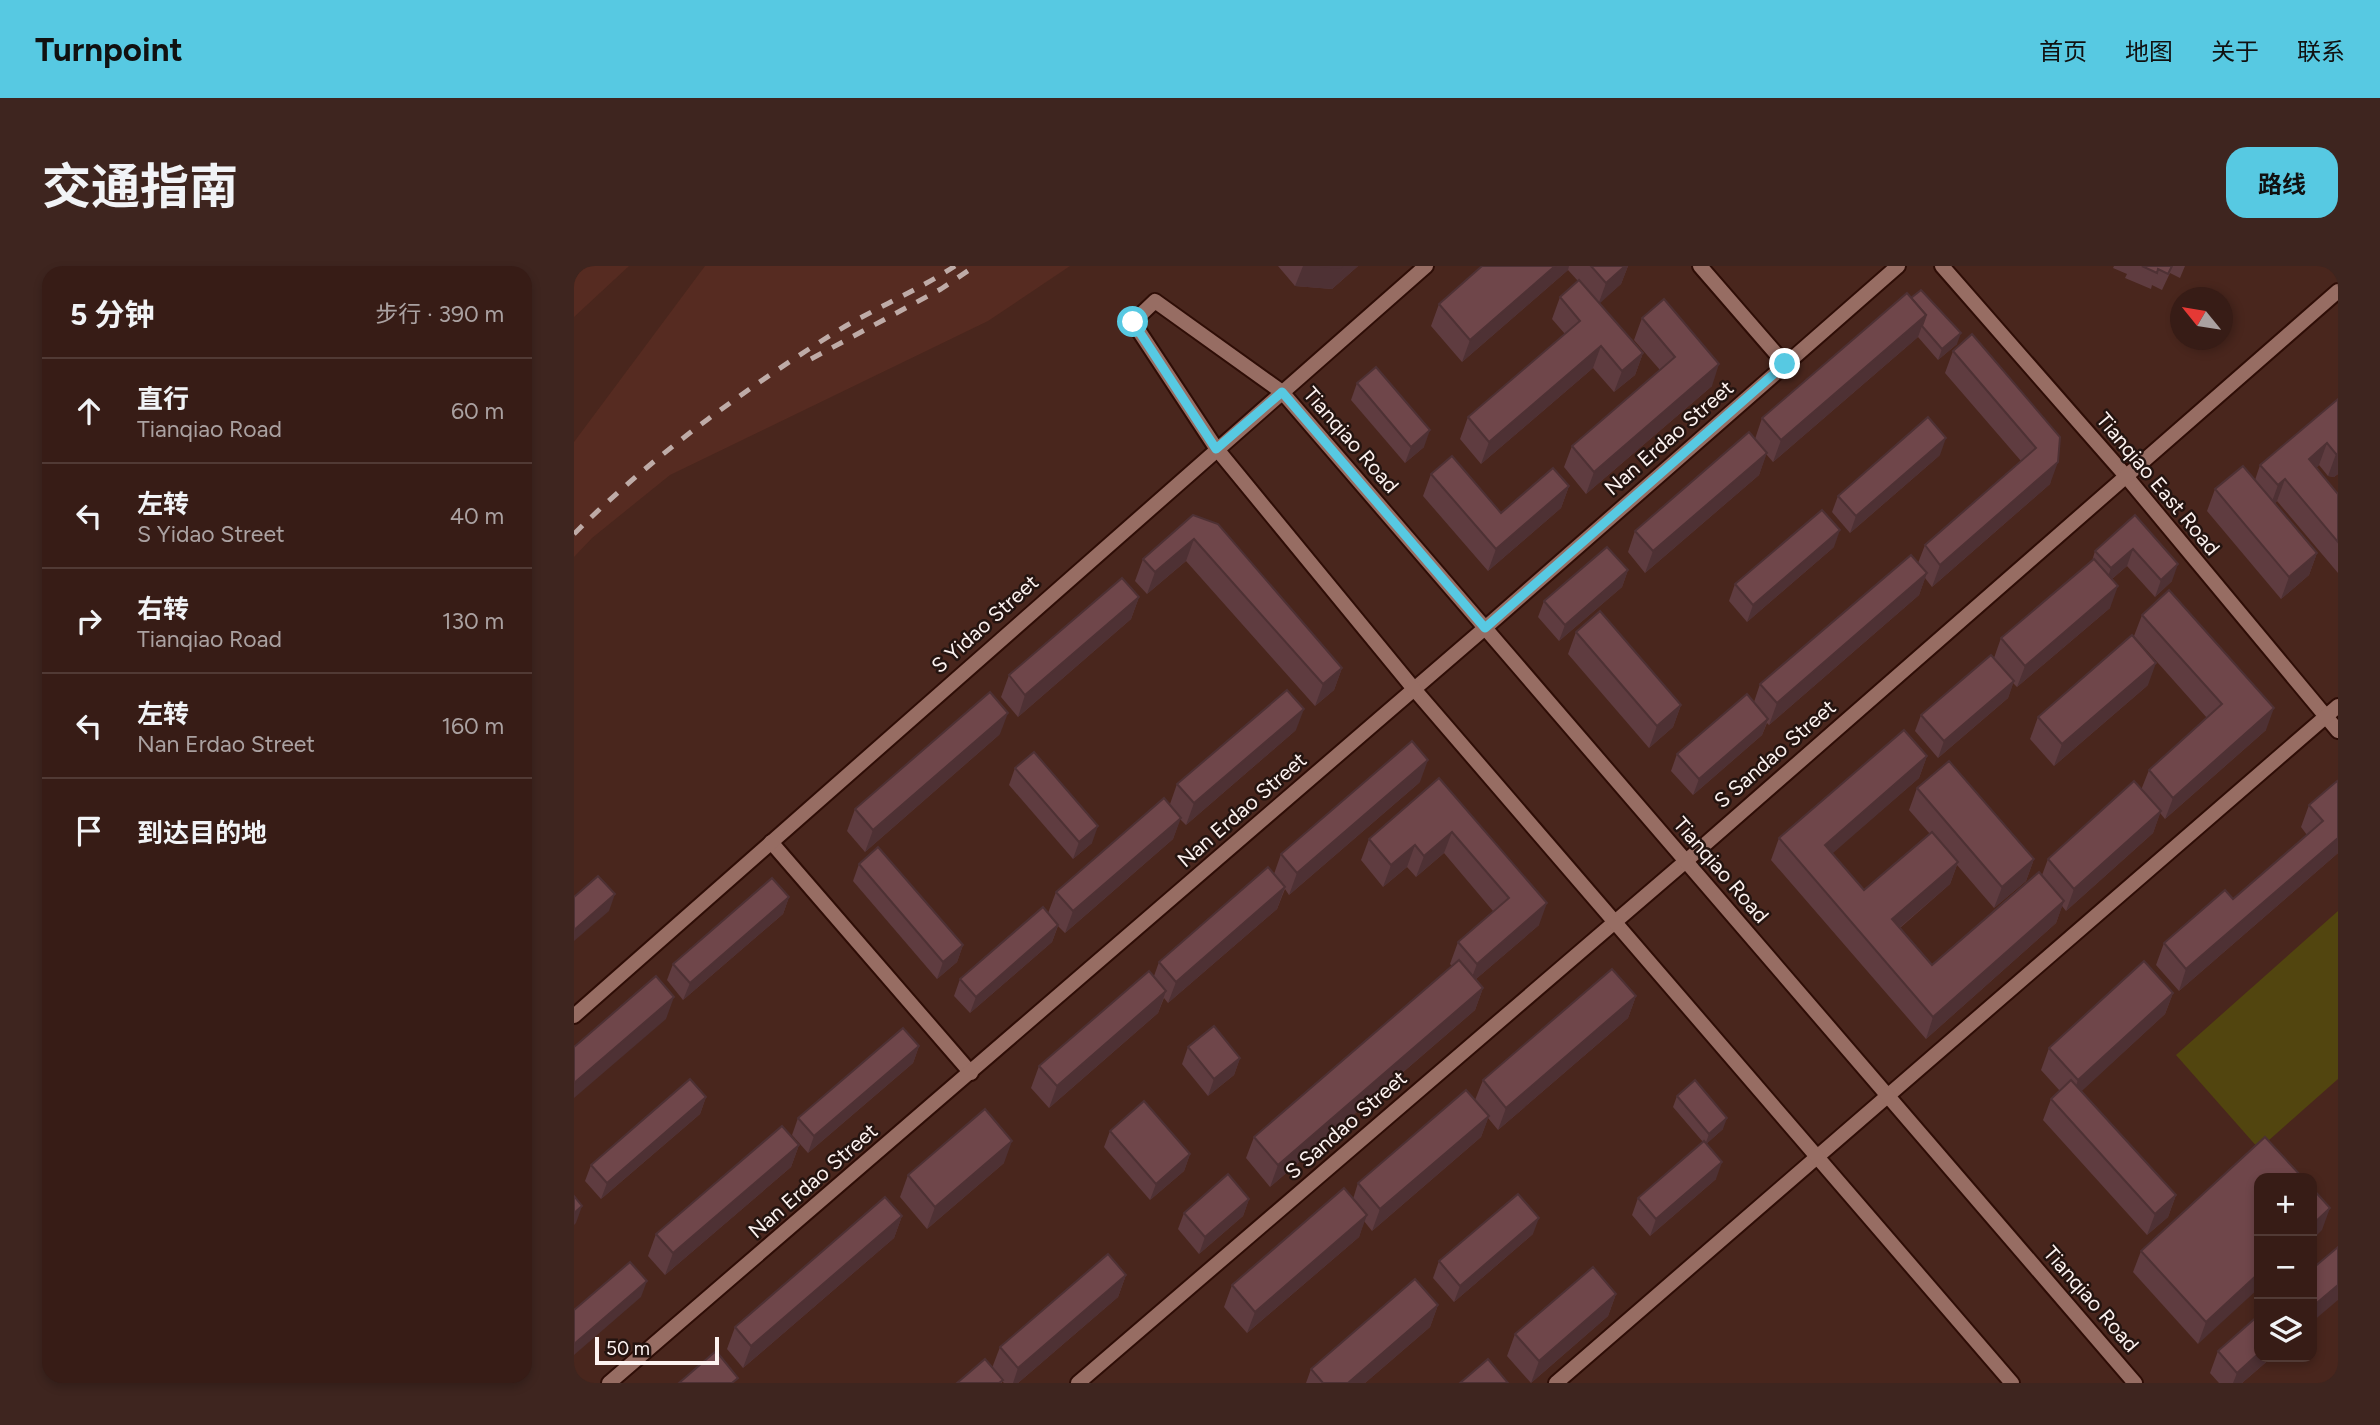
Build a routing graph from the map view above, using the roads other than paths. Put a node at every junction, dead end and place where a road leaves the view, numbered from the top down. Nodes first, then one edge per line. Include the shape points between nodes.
1 (1426, 266) edge
2 (1700, 266) edge
3 (1898, 266) edge
4 (1942, 266) edge
5 (2338, 291) edge
6 (1785, 364) junction
7 (1282, 392) junction
8 (1216, 449) junction
9 (2125, 475) junction
10 (1485, 628) junction
11 (1414, 689) junction
12 (2338, 706) edge
13 (2326, 717) junction
14 (2338, 732) edge
15 (771, 842) junction
16 (1686, 861) junction
17 (1614, 923) junction
18 (574, 1016) edge
19 (971, 1073) junction
20 (1888, 1096) junction
21 (1818, 1158) junction
22 (609, 1383) edge
23 (1078, 1383) edge
24 (1556, 1383) edge
25 (2012, 1383) edge
26 (2135, 1383) edge

1 - 7 street, S Yidao Street
2 - 6 street
3 - 6 street, Nan Erdao Street
4 - 9 street, Tianqiao East Road
5 - 9 street, S Sandao Street
6 - 10 street, Nan Erdao Street
7 - 8 street, S Yidao Street
7 - 8 street, Tianqiao Road via 1155,301 1133,322
7 - 10 street, Tianqiao Road
8 - 11 street, Tianqiao Road
8 - 15 street, S Yidao Street
9 - 13 street, Tianqiao East Road
9 - 16 street, S Sandao Street
10 - 11 street, Nan Erdao Street
10 - 16 street, Tianqiao Road
11 - 17 street, Tianqiao Road
11 - 19 street, Nan Erdao Street
12 - 13 street
13 - 14 street, Tianqiao East Road
13 - 20 street
15 - 18 street, S Yidao Street
15 - 19 street
16 - 17 street, S Sandao Street
16 - 20 street, Tianqiao Road
17 - 21 street, Tianqiao Road
17 - 23 street, S Sandao Street
19 - 22 street, Nan Erdao Street
20 - 21 street
20 - 26 street, Tianqiao Road
21 - 24 street
21 - 25 street, Tianqiao Road

